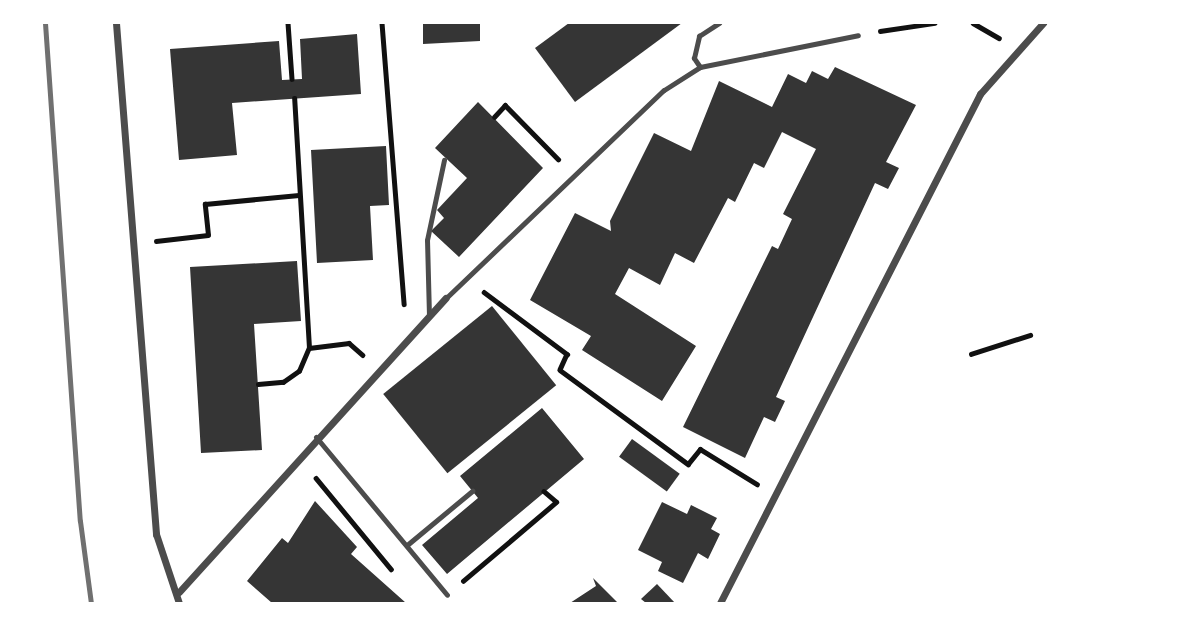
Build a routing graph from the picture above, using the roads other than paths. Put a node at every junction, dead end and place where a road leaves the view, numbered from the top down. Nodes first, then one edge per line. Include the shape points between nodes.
1 (116, 23) edge
2 (719, 23) edge
3 (1044, 23) edge
4 (859, 35) road end
5 (700, 66) junction
6 (444, 160) dead end
7 (446, 298) joint
8 (429, 316) junction
9 (316, 437) junction
10 (472, 491) dead end
11 (407, 545) junction
12 (179, 592) junction
13 (447, 595) road end
14 (179, 603) edge
15 (720, 603) edge

1 - 12 street via 156,534
2 - 5 lane via 699,36 694,58
3 - 15 street via 980,94
4 - 5 lane
5 - 7 lane via 664,90
6 - 8 lane via 427,240
7 - 8 street
8 - 9 street
9 - 11 lane
9 - 12 street
10 - 11 lane
11 - 13 lane
12 - 14 street

